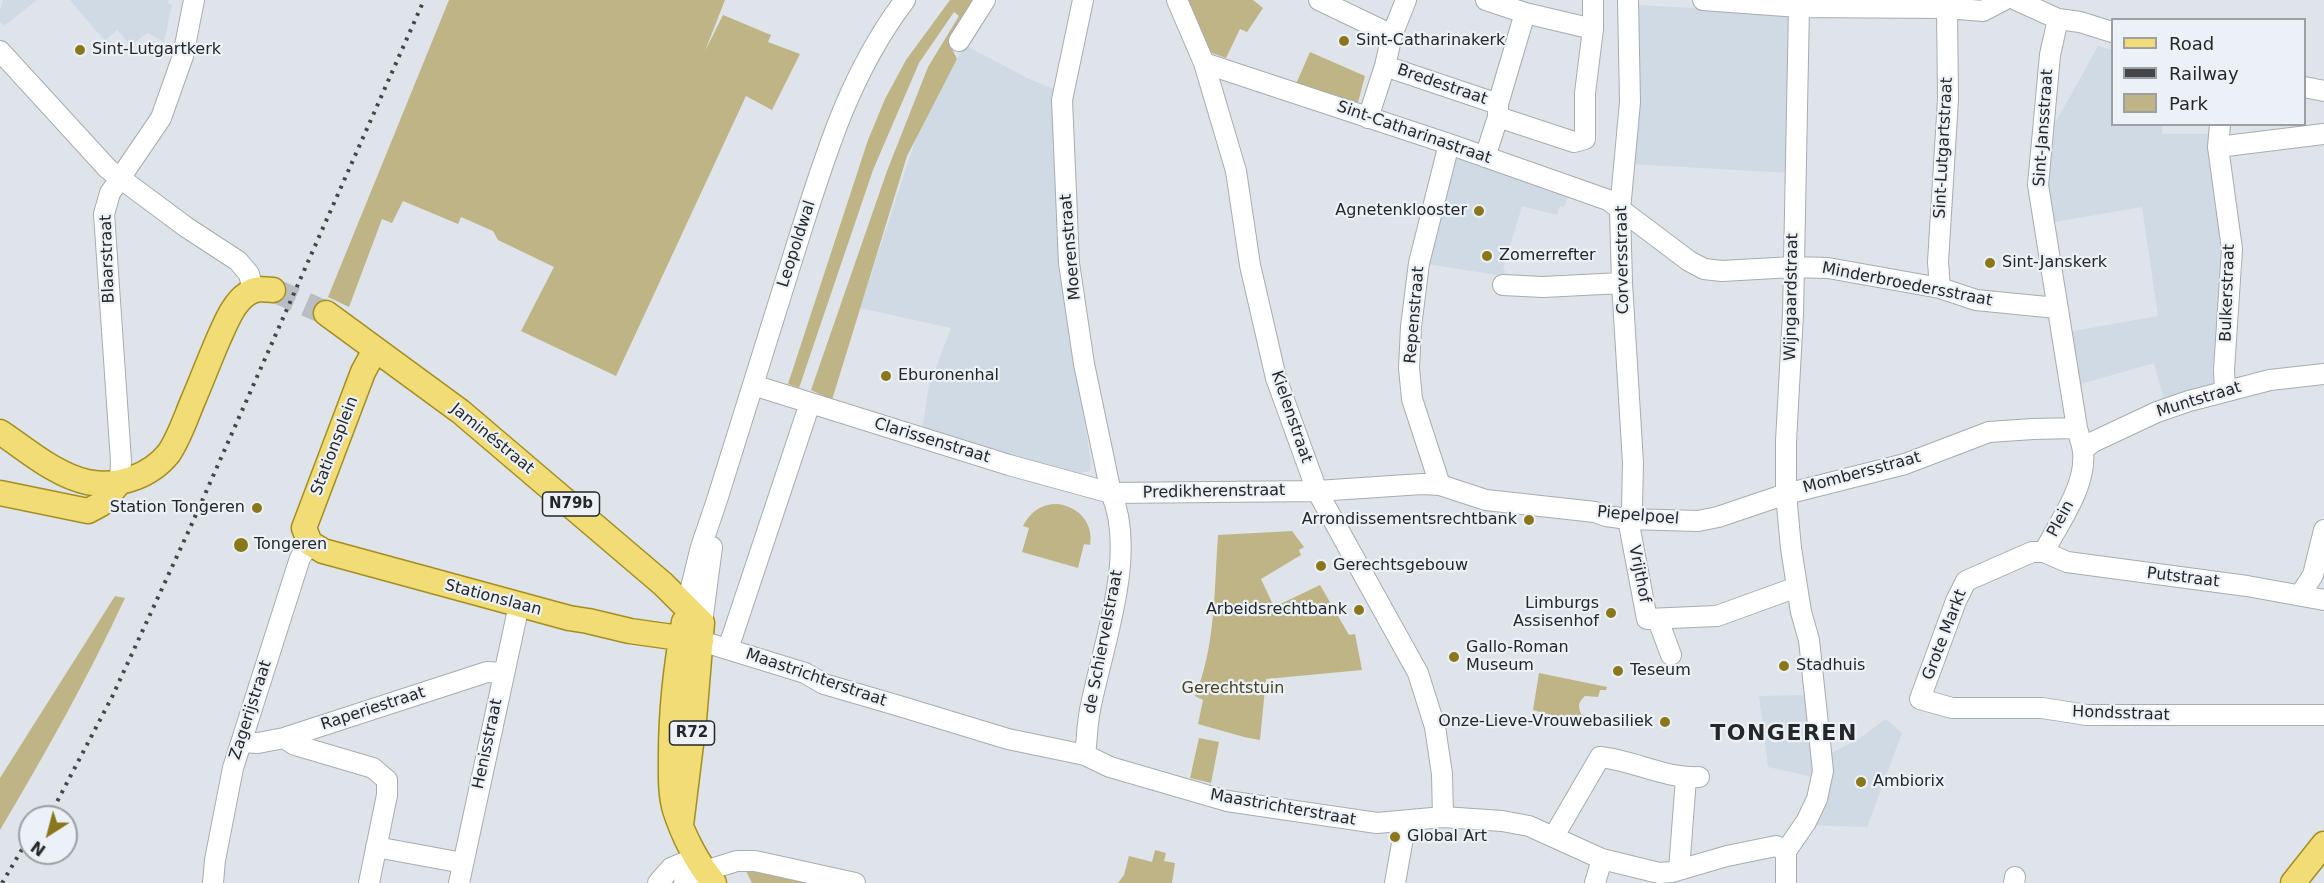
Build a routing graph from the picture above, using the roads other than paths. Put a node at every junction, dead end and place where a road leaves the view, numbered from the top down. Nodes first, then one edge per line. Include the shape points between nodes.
1 (194, 0) edge
2 (905, 0) edge
3 (985, 0) edge
4 (1083, 0) edge
5 (1178, 0) edge
6 (1319, 0) edge
7 (1406, 0) edge
8 (1486, 0) edge
9 (1593, 0) edge
10 (1628, 0) edge
11 (1703, 0) edge
12 (2004, 0) edge
13 (2016, 0) edge
14 (1799, 7) junction
15 (1947, 8) junction
16 (1525, 13) junction
17 (2058, 19) junction
18 (1593, 29) junction
19 (2111, 32) edge
20 (1392, 35) junction
21 (959, 41) dead end
22 (0, 51) edge
23 (1204, 63) junction
24 (1385, 66) junction
25 (2306, 87) edge
26 (2324, 91) edge
27 (1498, 110) junction
28 (1368, 118) junction
29 (2220, 126) edge
30 (2324, 134) edge
31 (1449, 144) junction
32 (2218, 147) junction
33 (1485, 157) junction
34 (120, 178) junction
35 (1620, 210) junction
36 (1793, 267) junction
37 (1622, 283) junction
38 (1503, 285) dead end
39 (1940, 288) junction
40 (263, 290) joint
41 (2057, 308) junction
42 (326, 313) tunnel mouth
43 (375, 350) junction
44 (2324, 374) edge
45 (753, 385) junction
46 (2225, 390) junction
47 (810, 403) junction
48 (2077, 428) junction
49 (0, 432) edge
50 (2083, 450) junction
51 (120, 482) junction
52 (1440, 485) junction
53 (1317, 491) junction
54 (0, 493) edge
55 (1112, 493) junction
56 (1786, 494) junction
57 (717, 500) junction
58 (1628, 519) junction
59 (2324, 531) edge
60 (310, 543) junction
61 (2044, 552) junction
62 (695, 569) junction
63 (1976, 577) joint
64 (663, 584) junction
65 (1797, 586) junction
66 (2300, 595) junction
67 (2324, 600) edge
68 (519, 605) junction
69 (1658, 620) junction
70 (692, 627) junction
71 (630, 631) junction
72 (728, 649) junction
73 (1671, 655) dead end
74 (503, 673) junction
75 (1920, 699) joint
76 (672, 702) junction
77 (2324, 715) edge
78 (284, 738) junction
79 (242, 742) junction
80 (1085, 755) junction
81 (1443, 817) junction
82 (1406, 821) junction
83 (681, 825) junction
84 (1554, 836) junction
85 (2324, 841) edge
86 (376, 847) junction
87 (1786, 851) junction
88 (1602, 859) junction
89 (463, 864) junction
90 (1679, 870) junction
91 (708, 875) edge
92 (213, 883) edge
93 (369, 883) edge
94 (459, 883) edge
95 (658, 883) edge
96 (684, 883) edge
97 (855, 883) edge
98 (1395, 883) edge
99 (1595, 883) edge
100 (1786, 883) edge
101 (2294, 883) edge

1 - 34 street, Blaarstraat via 183,56 161,118
2 - 45 street, Leopoldwal via 874,43 837,121
3 - 21 street
4 - 55 street, Moerenstraat via 1062,100 1069,263 1084,364
5 - 23 street, Kielenstraat
6 - 20 street
7 - 20 street
8 - 16 street
9 - 18 street
10 - 35 street, Corversstraat via 1630,102
11 - 14 street
12 - 15 street via 1983,11
13 - 17 street
14 - 15 street
14 - 36 street, Wijngaardstraat
15 - 39 street, Sint-Lutgartstraat via 1948,99 1938,262
16 - 18 street
16 - 27 street
17 - 19 street
17 - 41 street, Sint-Jansstraat via 2050,55 2038,185
18 - 27 street, Bredestraat via 1584,139 1574,142 1562,138
20 - 24 street
22 - 34 street
23 - 28 street, Sint-Catharinastraat
23 - 53 street, Kielenstraat via 1236,171 1250,265 1276,378
24 - 27 street, Bredestraat
24 - 28 street
25 - 26 street
27 - 33 street
28 - 31 street, Sint-Catharinastraat
29 - 32 street, Bulkerstraat
30 - 32 street
31 - 33 street, Sint-Catharinastraat
31 - 52 street, Repenstraat via 1419,262 1409,368 1412,399
32 - 46 street, Bulkerstraat via 2232,249
33 - 35 street, Sint-Catharinastraat via 1608,200
34 - 40 street via 238,261
34 - 51 street, Blaarstraat via 110,193 104,214
35 - 36 street, Sint-Catharinastraat via 1704,269 1722,272
35 - 37 street, Corversstraat
36 - 39 street, Minderbroedersstraat via 1828,268
36 - 56 street, Wijngaardstraat
37 - 38 street
37 - 58 street, Corversstraat via 1633,463 1632,508
39 - 41 street, Minderbroedersstraat via 1976,300
40 - 51 main road via 242,297 224,327 170,452 144,474
41 - 48 street, Sint-Jansstraat
42 - 43 main road, Jaminéstraat / N79b
43 - 60 main road, Stationsplein via 304,528
43 - 64 main road, Jaminéstraat / N79b via 461,412
44 - 46 street, Muntstraat
45 - 47 street, Clarissenstraat
45 - 57 street, Leopoldwal
46 - 50 street, Muntstraat via 2157,412
47 - 55 street, Clarissenstraat
47 - 72 street
48 - 50 street, Sint-Jansstraat
48 - 56 street, Mombersstraat via 1989,432 1905,465
49 - 51 main road via 69,475 93,483
50 - 61 street, Plein via 2074,494
51 - 54 main road via 101,504 88,511
52 - 53 street, Predikherenstraat
52 - 58 street, Piepelpoel via 1486,500
53 - 55 street, Predikherenstraat
53 - 81 street, Kielenstraat via 1418,673 1435,727
55 - 80 street, de Schiervelstraat via 1119,510 1116,595 1090,711
56 - 58 street, Piepelpoel via 1698,521
56 - 65 street, Wijngaardstraat
57 - 62 street, Leopoldwal
57 - 70 street, Leopoldwal via 716,526
58 - 69 street, Vrijthof via 1647,620
59 - 66 street via 2313,575
60 - 68 main road, Stationslaan via 323,551
60 - 79 street, Zagerijstraat via 300,558
61 - 63 street, Plein via 2032,552
61 - 66 street, Putstraat via 2067,562
62 - 64 street via 676,584
62 - 70 street, Leopoldwal
63 - 75 street, Grote Markt via 1966,581 1961,591
64 - 70 main road, Jaminéstraat / N79b
65 - 69 street via 1717,616
65 - 87 street, Wijngaardstraat via 1809,640 1823,771 1817,799
66 - 67 street, Putstraat
68 - 71 main road, Stationslaan
68 - 74 street, Henisstraat
69 - 73 street
70 - 71 main road, Stationslaan
70 - 72 street, Maastrichterstraat
70 - 76 main road, R72
70 - 83 main road, R72 via 694,720
71 - 76 main road via 647,640 664,657
72 - 80 street, Maastrichterstraat via 805,673 824,684 996,736
74 - 78 street, Raperiestraat via 487,672
74 - 89 street, Henisstraat
75 - 77 street, Hondsstraat via 1952,708 2042,708 2087,716
76 - 83 main road, R72 via 671,787
78 - 79 street, Raperiestraat
78 - 86 street via 295,745 373,768 387,780
79 - 92 street, Zagerijstraat via 229,789
80 - 82 street, Maastrichterstraat via 1110,767 1227,801 1377,823
81 - 82 street, Maastrichterstraat
81 - 84 street, Maastrichterstraat via 1502,821
82 - 98 street
83 - 91 main road, R72
84 - 88 street, Maastrichterstraat
84 - 90 street via 1600,757 1693,778
85 - 101 main road
86 - 89 street
86 - 93 street
87 - 90 street, Maastrichterstraat via 1776,846
87 - 100 street
88 - 90 street, Maastrichterstraat via 1659,873
88 - 99 street
89 - 94 street, Henisstraat
91 - 95 street via 683,863 671,868
91 - 96 street
91 - 97 street via 711,869 737,861 755,861

